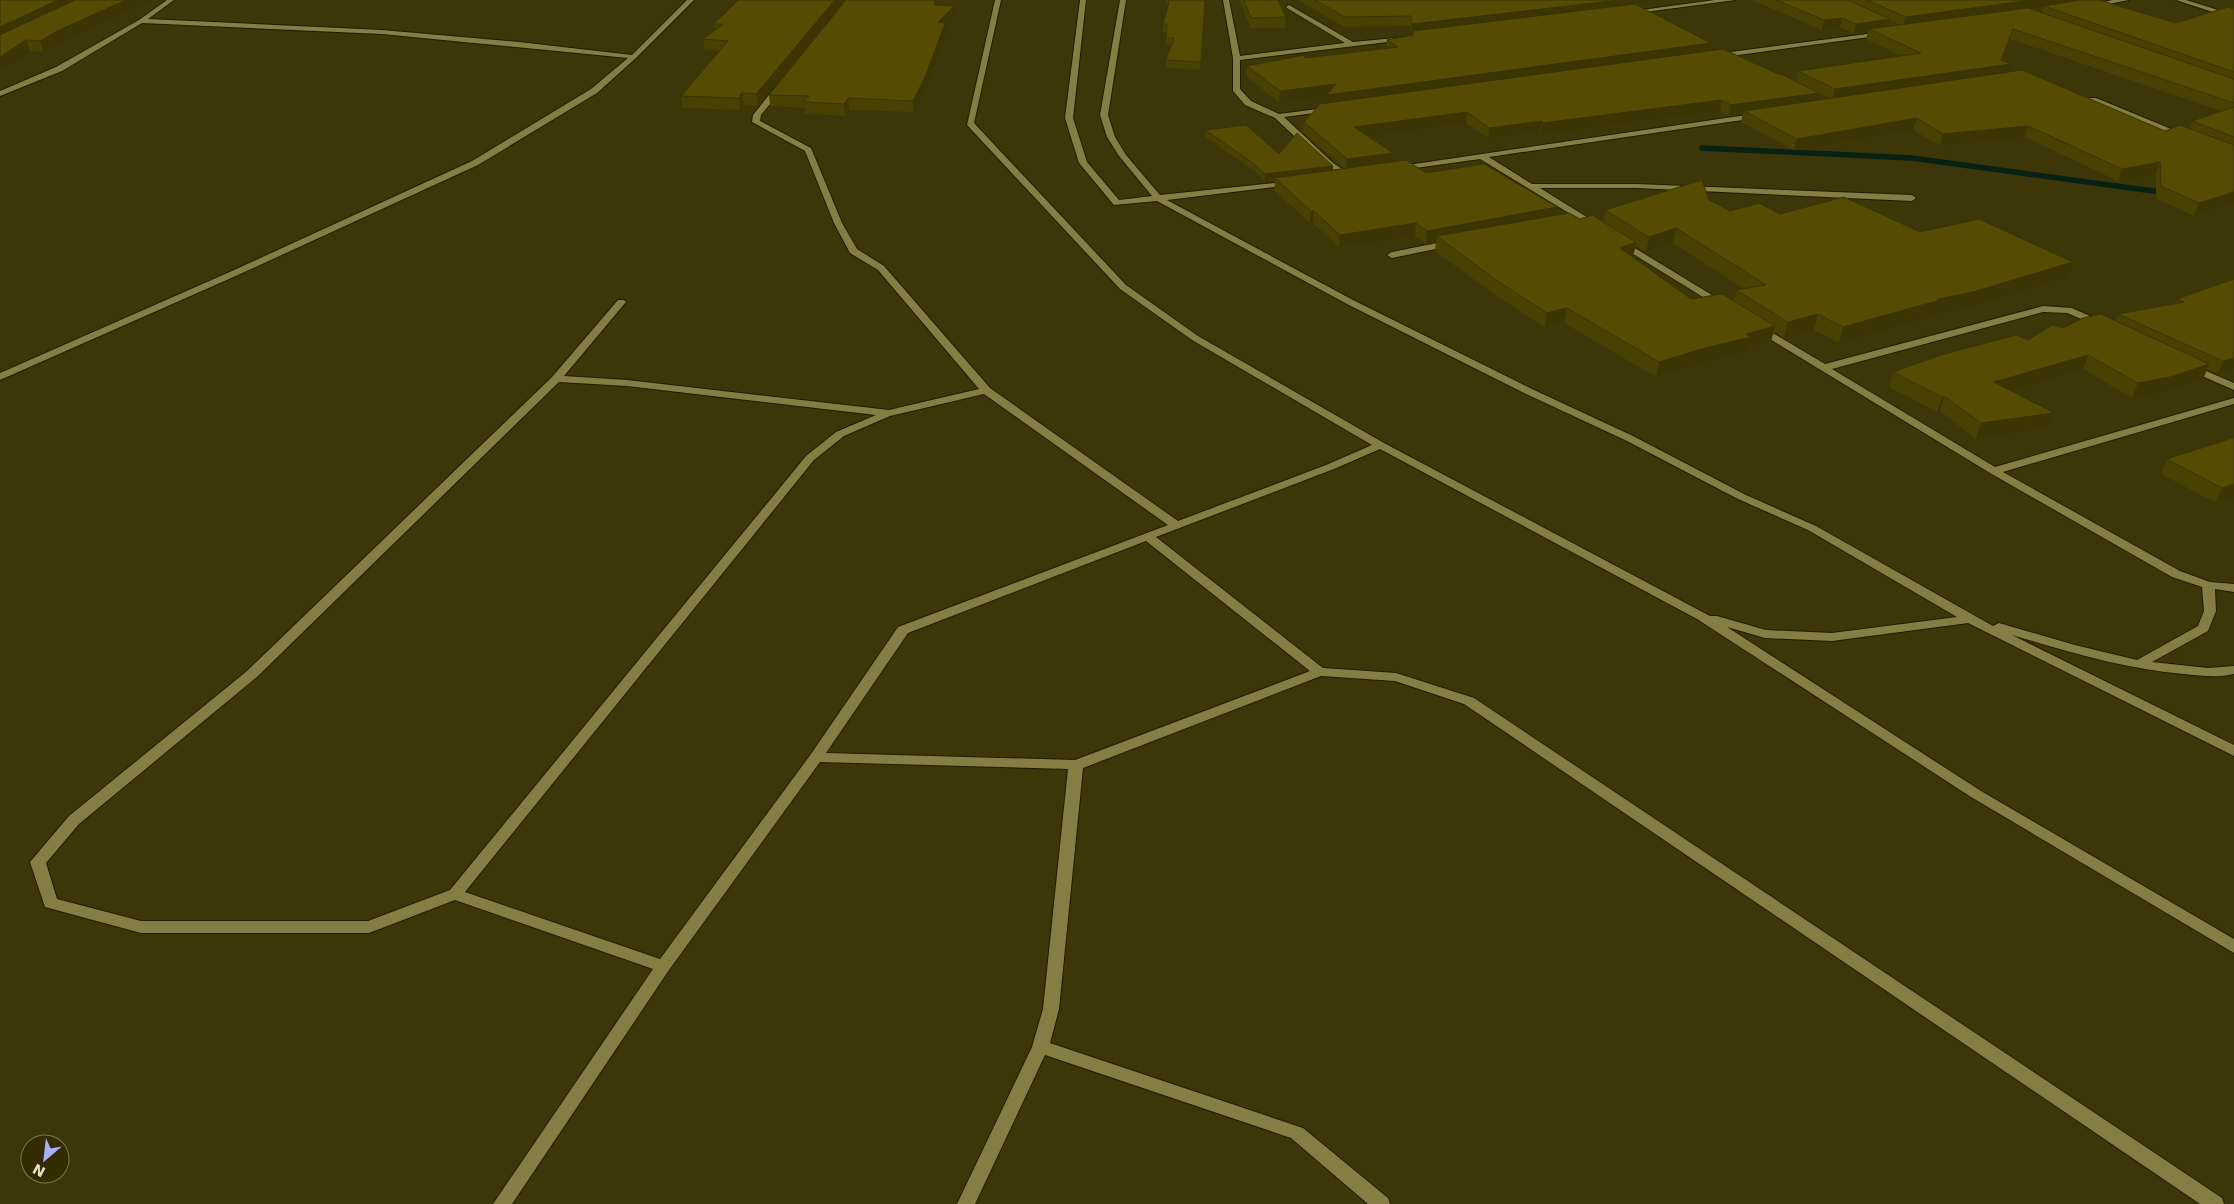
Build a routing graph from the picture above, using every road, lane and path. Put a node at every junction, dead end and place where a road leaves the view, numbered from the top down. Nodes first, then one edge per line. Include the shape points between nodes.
1 (171, 0) edge
2 (691, 0) edge
3 (998, 0) edge
4 (1082, 0) edge
5 (1123, 0) edge
6 (1226, 0) edge
7 (1732, 0) edge
8 (2126, 0) edge
9 (2179, 0) edge
10 (2081, 6) edge
11 (1289, 8) dead end
12 (1624, 12) edge
13 (2234, 17) edge
14 (141, 21) junction
15 (1894, 32) edge
16 (1410, 38) edge
17 (1351, 44) junction
18 (1729, 54) junction
19 (634, 57) junction
20 (1710, 57) edge
21 (1238, 58) junction
22 (1746, 63) edge
23 (782, 84) edge
24 (0, 94) edge
25 (2087, 98) edge
26 (1337, 108) edge
27 (1773, 113) edge
28 (1278, 116) junction
29 (2188, 138) edge
30 (1481, 156) junction
31 (1391, 170) edge
32 (1363, 173) edge
33 (1344, 175) junction
34 (1326, 178) edge
35 (1299, 181) edge
36 (1530, 186) junction
37 (1158, 198) junction
38 (1912, 198) dead end
39 (1458, 242) edge
40 (1392, 255) dead end
41 (621, 302) dead end
42 (1732, 312) edge
43 (1749, 322) edge
44 (2112, 330) edge
45 (2182, 363) edge
46 (1824, 368) junction
47 (0, 377) edge
48 (556, 379) junction
49 (2234, 388) edge
50 (986, 390) junction
51 (2234, 401) edge
52 (889, 413) junction
53 (1380, 445) junction
54 (1994, 471) junction
55 (1176, 525) junction
56 (1147, 536) junction
57 (2208, 585) junction
58 (2234, 588) edge
59 (1701, 616) junction
60 (1968, 618) junction
61 (2140, 664) junction
62 (2234, 670) edge
63 (1320, 672) junction
64 (2234, 751) edge
65 (816, 757) junction
66 (1076, 765) junction
67 (455, 894) junction
68 (2234, 947) edge
69 (663, 966) junction
70 (1040, 1047) junction
71 (1376, 1202) edge
72 (502, 1204) edge
73 (966, 1204) edge
74 (2215, 1204) edge

1 - 14 street
2 - 19 street
3 - 53 street via 970,123 1123,288 1195,338
4 - 37 street via 1069,118 1083,163 1117,203
5 - 37 street via 1104,114 1119,150
6 - 21 street
7 - 12 street
8 - 10 street
9 - 13 street
11 - 17 street
14 - 19 street via 382,32
14 - 24 street via 60,69
15 - 18 street
16 - 17 street
17 - 21 street
18 - 20 street
18 - 22 street
19 - 47 street via 594,91 475,163
21 - 28 street via 1236,89 1248,103
23 - 50 street via 757,115 756,122 808,150 853,251 881,268
25 - 29 street
26 - 28 street
27 - 30 street
28 - 33 street
30 - 31 street
30 - 36 street
32 - 33 street
33 - 34 street
35 - 37 street
36 - 38 street via 1637,186
36 - 42 street via 1578,220
37 - 60 street via 1359,306 1742,497 1812,528
39 - 40 street
41 - 48 street
43 - 46 street
44 - 46 street via 2069,310 2042,309
45 - 49 street
46 - 54 street
48 - 52 street via 627,383
48 - 67 street via 252,674 74,820 38,862 50,903 141,927 369,927
50 - 52 street
50 - 55 street
51 - 54 street
52 - 67 street via 840,434 810,458
53 - 55 street
53 - 59 street
54 - 57 street via 2176,574
55 - 56 street
56 - 63 street
56 - 65 street via 902,630
57 - 58 street
57 - 61 street via 2210,611 2203,628
59 - 60 street via 1765,634 1832,637
59 - 68 street via 1976,794
60 - 61 street
60 - 64 street
61 - 62 street via 2168,670 2223,674
63 - 66 street
63 - 74 street via 1396,677 1469,701
65 - 66 street
65 - 69 street
66 - 70 street via 1051,1009
67 - 69 street
69 - 72 street
70 - 71 street via 1297,1133
70 - 73 street

